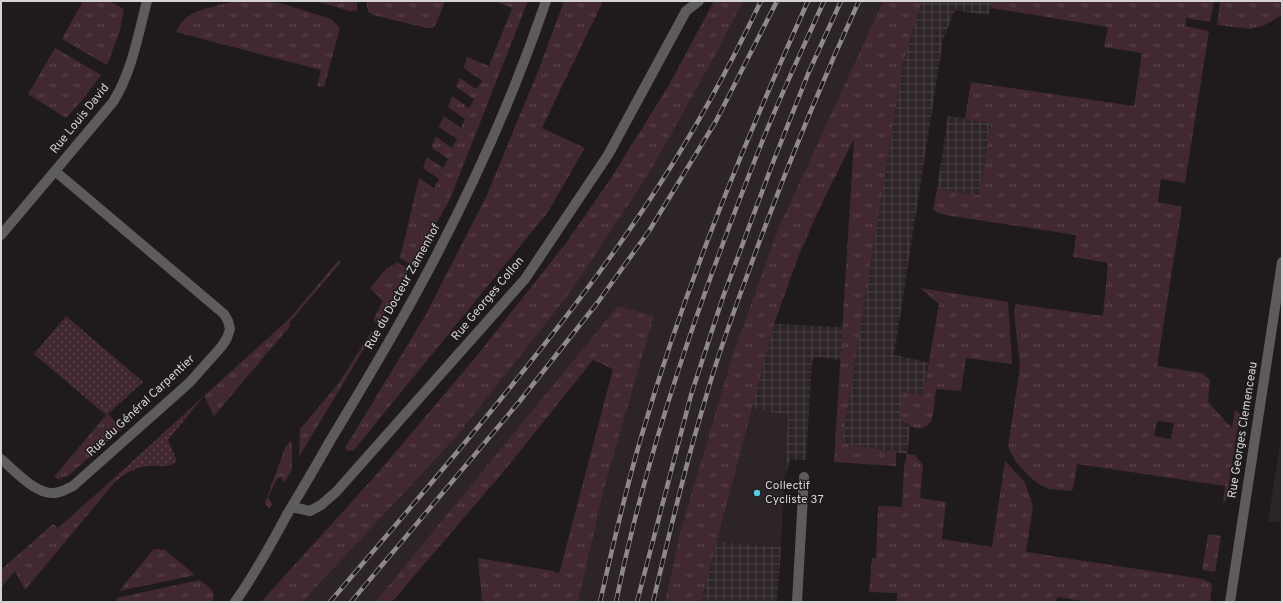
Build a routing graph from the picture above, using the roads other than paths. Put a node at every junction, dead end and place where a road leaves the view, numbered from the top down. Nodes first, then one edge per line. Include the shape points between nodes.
1 (147, 1) edge
2 (546, 1) edge
3 (699, 1) edge
4 (55, 171) junction
5 (1, 235) edge
6 (1282, 262) edge
7 (1, 459) edge
8 (804, 477) dead end
9 (292, 507) junction
10 (235, 602) edge
11 (797, 602) edge
12 (1230, 602) edge

1 - 4 street, Rue Louis David via 119,92
2 - 9 street, Rue du Docteur Zamenhof via 503,113 449,232
3 - 9 street, Rue Georges Collon via 686,11 608,155 525,279 336,492 321,505 310,510
4 - 5 street, Rue Louis David
4 - 7 street, Rue du Général Carpentier via 224,314 230,329 222,346 190,383 73,486 56,493 38,490
6 - 12 street, Rue Georges Clemenceau
8 - 11 street
9 - 10 street, Rue du Docteur Zamenhof via 255,573

